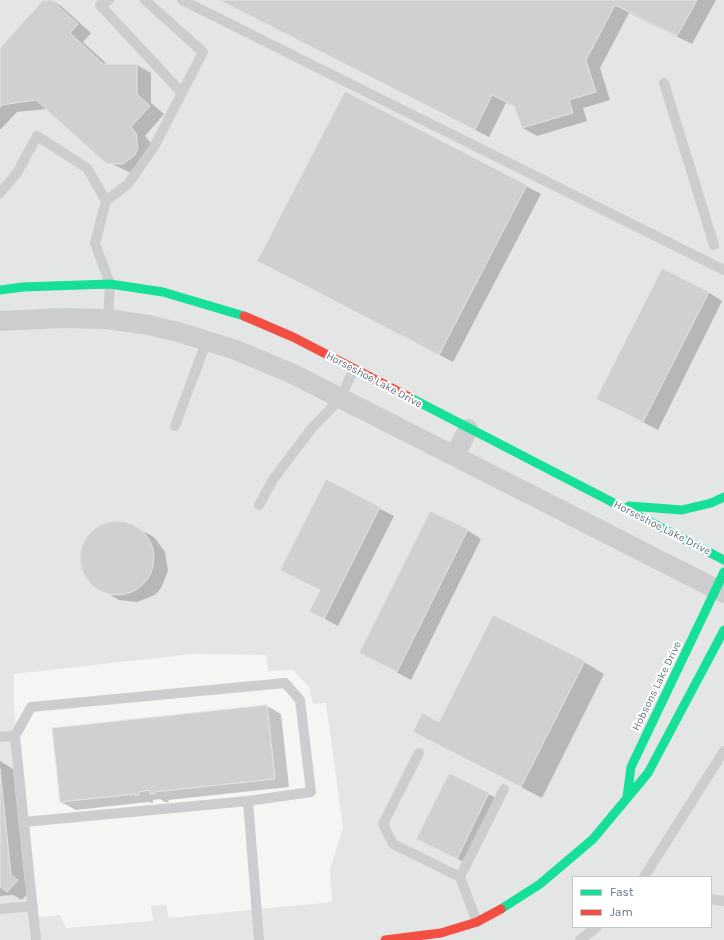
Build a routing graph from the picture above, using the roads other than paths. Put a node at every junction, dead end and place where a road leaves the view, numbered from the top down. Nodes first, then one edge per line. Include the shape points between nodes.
1 (109, 0) edge
2 (145, 0) edge
3 (182, 0) edge
4 (664, 84) dead end
5 (182, 93) junction
6 (0, 193) edge
7 (106, 201) junction
8 (714, 245) dead end
9 (724, 270) edge
10 (110, 284) junction
11 (0, 290) edge
12 (108, 319) junction
13 (0, 321) edge
14 (207, 340) junction
15 (354, 369) junction
16 (340, 399) junction
17 (175, 426) dead end
18 (468, 429) junction
19 (455, 456) junction
20 (724, 498) edge
21 (616, 505) junction
22 (259, 506) dead end
23 (724, 560) edge
24 (721, 584) edge
25 (724, 630) edge
26 (15, 736) junction
27 (0, 737) edge
28 (724, 752) edge
29 (420, 753) dead end
30 (504, 789) dead end
31 (627, 797) junction
32 (248, 801) junction
33 (24, 822) junction
34 (645, 876) edge
35 (460, 877) junction
36 (712, 899) edge
37 (724, 901) edge
38 (33, 906) junction
39 (0, 908) edge
40 (478, 922) junction
41 (596, 928) edge
42 (442, 937) edge
43 (36, 940) edge
44 (259, 940) edge
45 (385, 940) edge
46 (580, 940) edge

1 - 5 lane via 100,5
2 - 5 lane via 203,52
3 - 9 lane
4 - 8 lane
5 - 7 lane via 154,147 128,184
6 - 7 lane via 17,173 37,136 86,168
7 - 10 lane via 95,244
10 - 11 street, Horseshoe Lake Drive
10 - 12 lane
10 - 15 street, Horseshoe Lake Drive via 164,292 242,315 293,337
12 - 13 street
12 - 14 street via 148,325
14 - 16 street via 265,361
14 - 17 lane
15 - 16 lane
15 - 18 street, Horseshoe Lake Drive
16 - 19 street
16 - 22 lane via 312,428 274,478
18 - 19 street
18 - 21 street, Horseshoe Lake Drive
19 - 24 street
20 - 21 street via 682,510
21 - 23 street, Horseshoe Lake Drive
24 - 31 street, Hobsons Lake Drive via 631,767
25 - 31 street via 648,773
26 - 27 lane
26 - 32 lane via 31,707 285,683 300,700 311,792
26 - 33 lane
28 - 34 lane
29 - 35 lane via 383,824 393,844
30 - 35 lane
31 - 40 street via 593,838 554,873 514,902
32 - 33 lane
32 - 44 lane
33 - 38 lane
35 - 40 lane
36 - 37 lane
38 - 39 lane
38 - 43 lane
40 - 42 street
41 - 46 lane
42 - 45 street

